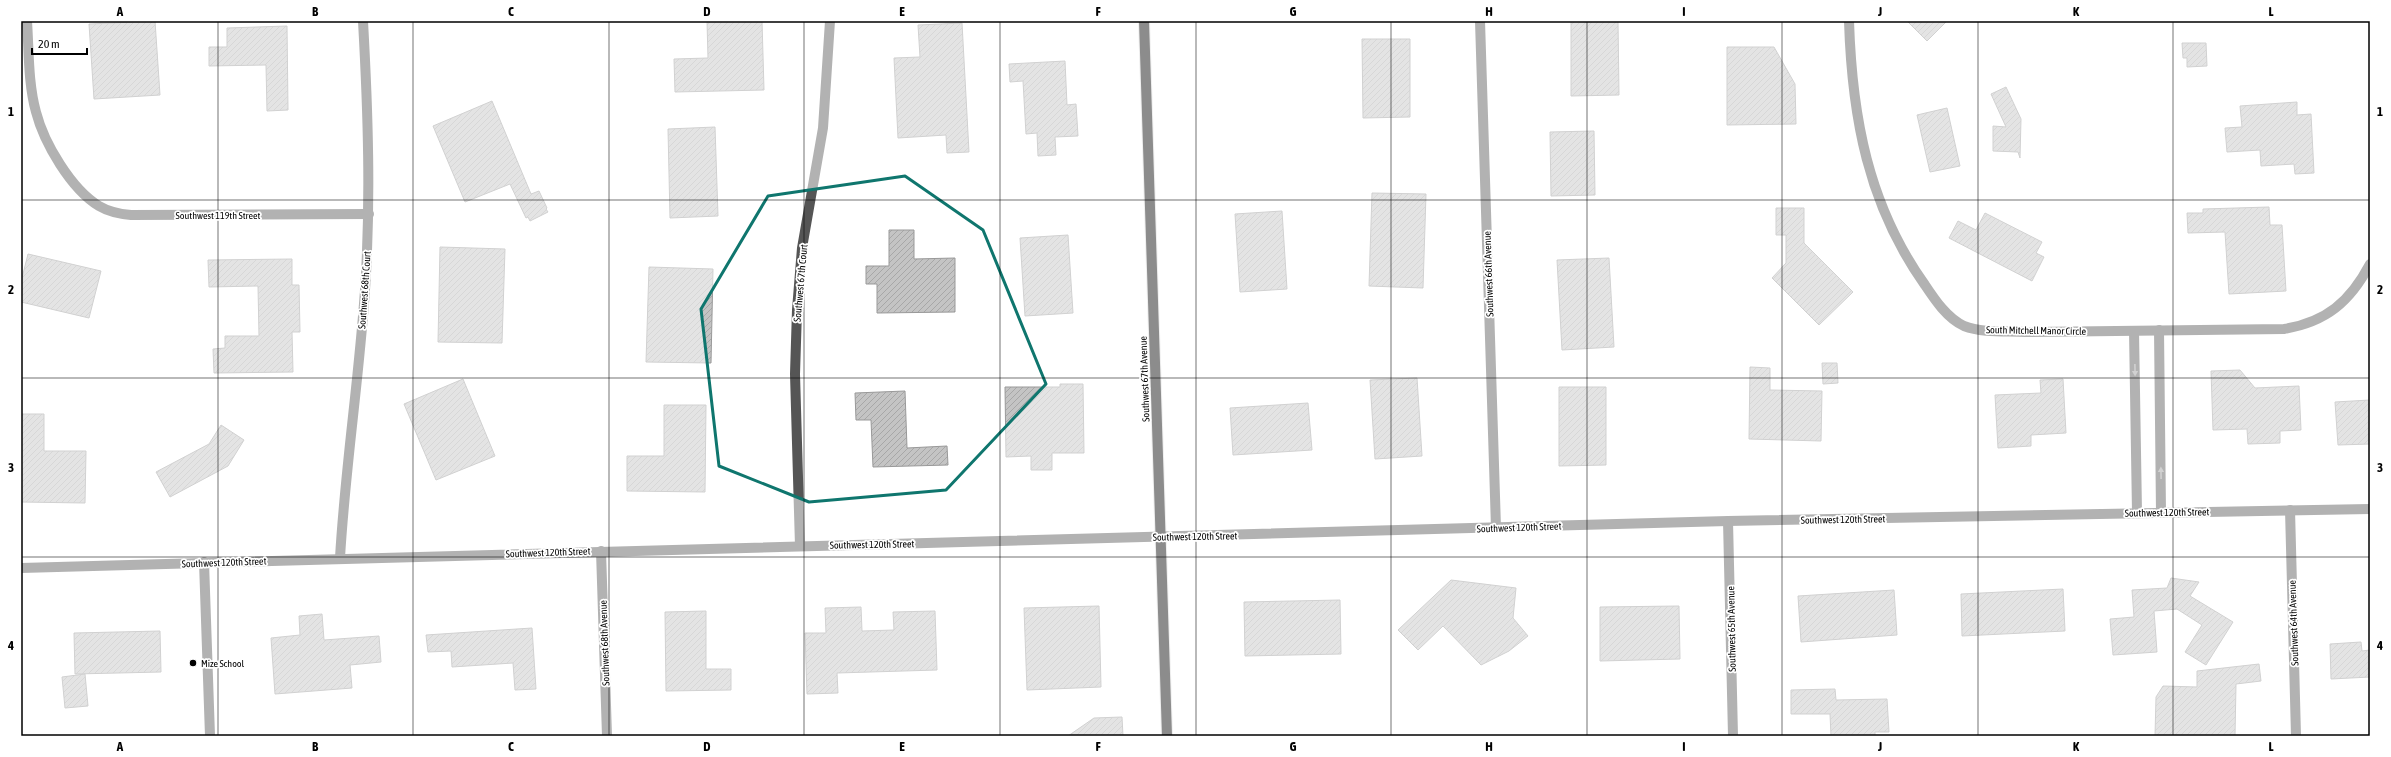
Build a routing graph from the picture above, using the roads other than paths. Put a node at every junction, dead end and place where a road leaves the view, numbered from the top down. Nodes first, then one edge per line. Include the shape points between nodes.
1 (27, 21) edge
2 (363, 21) edge
3 (830, 21) edge
4 (1144, 21) edge
5 (1480, 21) edge
6 (1849, 21) edge
7 (369, 214) junction
8 (2370, 264) edge
9 (2159, 330) junction
10 (2134, 331) junction
11 (2370, 508) edge
12 (2290, 510) junction
13 (2137, 512) junction
14 (2161, 512) junction
15 (1728, 521) junction
16 (1496, 528) junction
17 (1161, 537) junction
18 (800, 546) junction
19 (601, 551) junction
20 (340, 558) junction
21 (204, 562) junction
22 (21, 568) edge
23 (210, 736) edge
24 (607, 736) edge
25 (1167, 736) edge
26 (1733, 736) edge
27 (2296, 736) edge

1 - 7 street, Southwest 119th Street via 36,111 42,130 76,186 100,207 131,216
2 - 7 street, Southwest 68th Court via 369,120
3 - 18 street, Southwest 67th Court via 823,128 802,248 797,310 794,374
4 - 17 main road, Southwest 67th Avenue
5 - 16 street, Southwest 66th Avenue
6 - 10 street, South Mitchell Manor Circle via 1859,130 1877,195 1891,230 1913,268 1948,315 1965,326 1986,330
7 - 20 street, Southwest 68th Court via 363,317
8 - 9 street, South Mitchell Manor Circle via 2357,287 2340,304 2323,317 2305,325 2284,328
9 - 10 street, South Mitchell Manor Circle
14 -> 9 street
10 -> 13 street
11 - 12 street, Southwest 120th Street
12 - 14 street, Southwest 120th Street
12 - 27 street, Southwest 64th Avenue
13 - 14 street, Southwest 120th Street
13 - 15 street, Southwest 120th Street
15 - 16 street, Southwest 120th Street
15 - 26 street, Southwest 65th Avenue
16 - 17 street, Southwest 120th Street
17 - 18 street, Southwest 120th Street
17 - 25 main road, Southwest 67th Avenue
18 - 19 street, Southwest 120th Street
19 - 20 street, Southwest 120th Street
19 - 24 street, Southwest 68th Avenue
20 - 21 street, Southwest 120th Street
21 - 22 street, Southwest 120th Street
21 - 23 street

